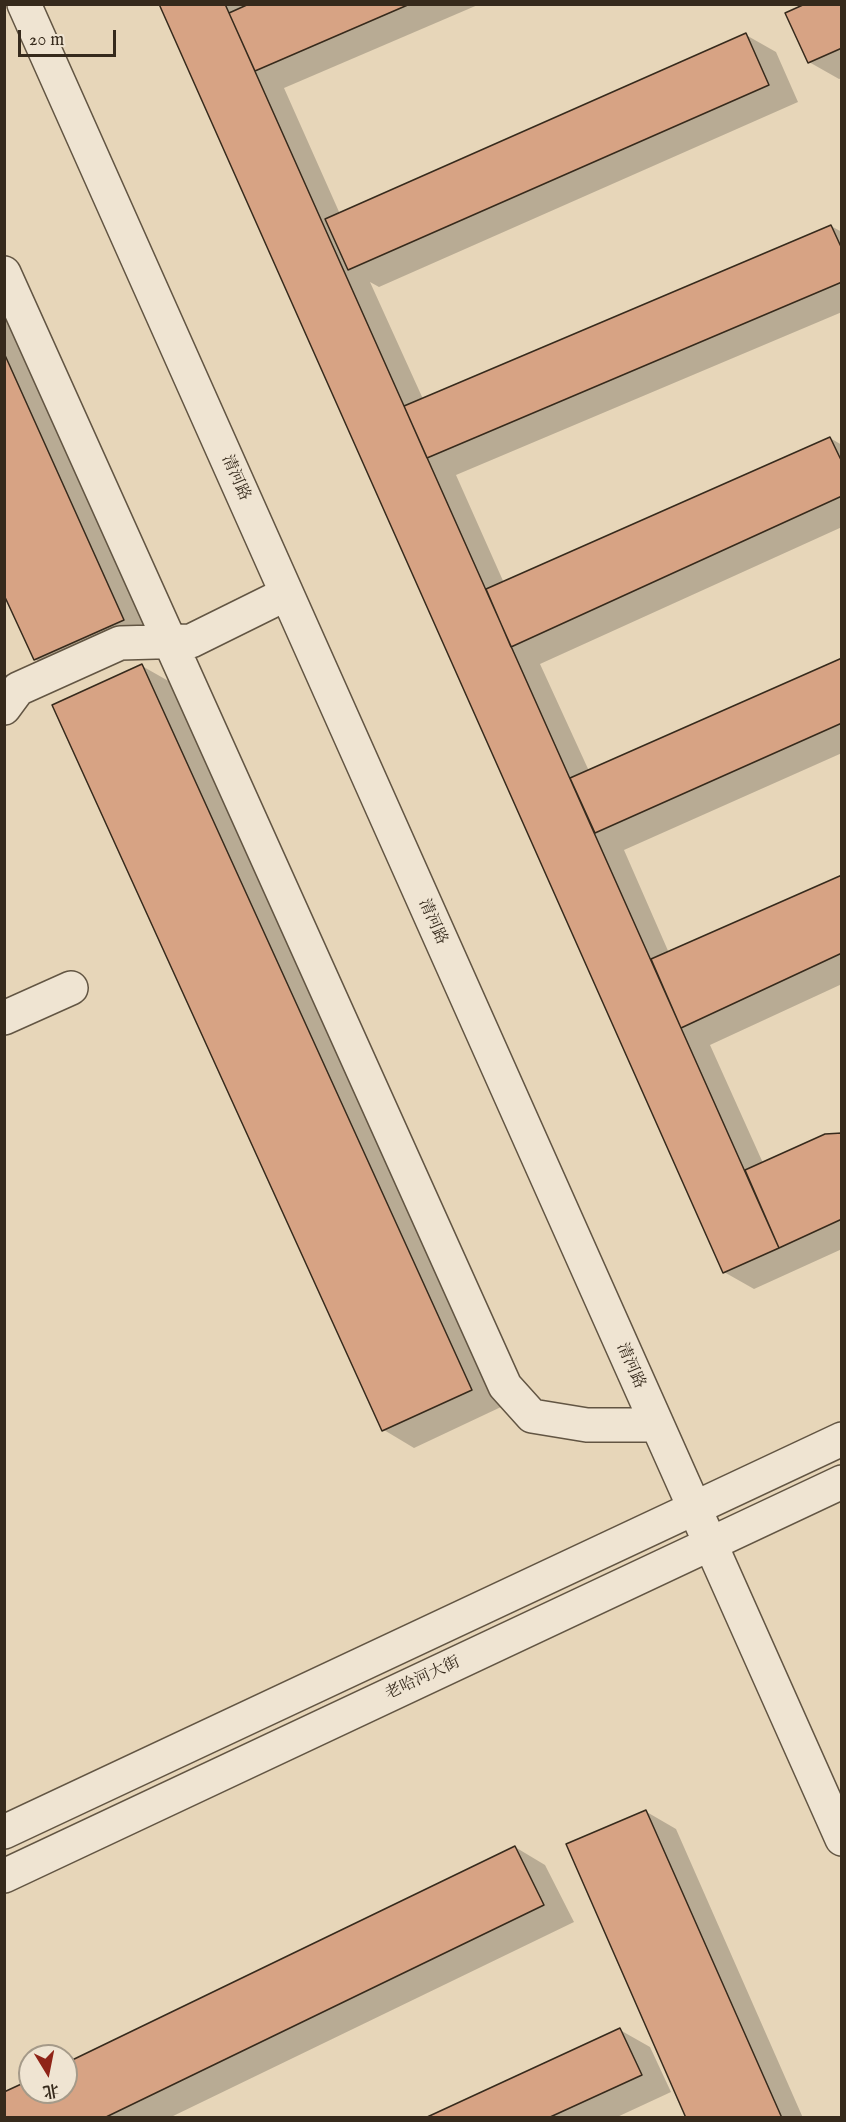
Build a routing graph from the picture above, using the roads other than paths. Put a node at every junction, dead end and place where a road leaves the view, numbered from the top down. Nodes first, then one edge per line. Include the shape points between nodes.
1 (24, 4) edge
2 (4, 273) edge
3 (286, 594) junction
4 (169, 641) junction
5 (4, 708) edge
6 (70, 988) dead end
7 (4, 1018) edge
8 (657, 1425) junction
9 (842, 1439) edge
10 (842, 1482) edge
11 (694, 1508) junction
12 (710, 1544) junction
13 (4, 1832) edge
14 (842, 1839) edge
15 (4, 1876) edge

1 - 3 street, 清河路
2 - 4 street
3 - 4 street via 191,641
3 - 8 street, 清河路
4 - 5 street via 120,643 18,689
4 - 8 street via 505,1386 532,1416 587,1425
6 - 7 street
8 - 11 street, 清河路
9 - 11 street
10 - 12 street, 老哈河大街
11 - 12 street, 清河路
11 - 13 street
12 - 14 street, 清河路
12 - 15 street, 老哈河大街

